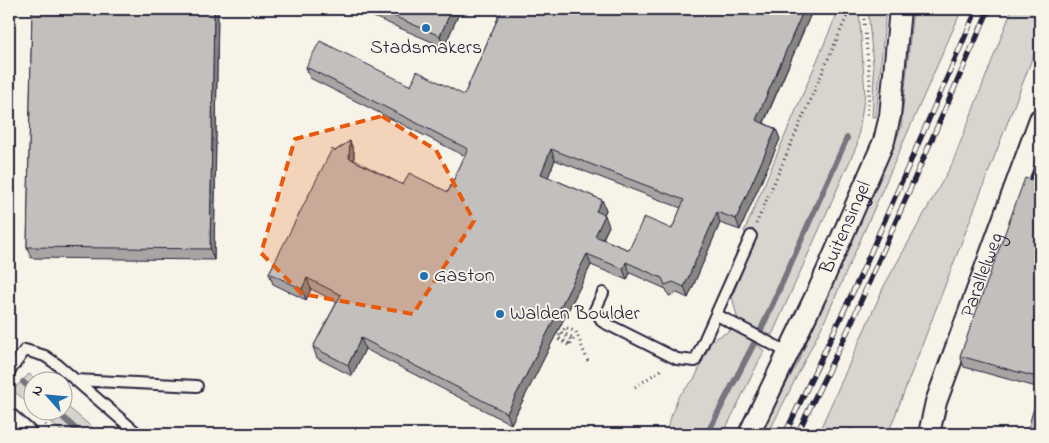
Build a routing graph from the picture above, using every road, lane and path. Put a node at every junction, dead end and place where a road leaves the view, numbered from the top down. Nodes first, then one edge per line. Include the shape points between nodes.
1 (850, 9) edge
2 (863, 9) edge
3 (900, 9) edge
4 (1040, 119) edge
5 (866, 122) dead end
6 (751, 236) joint
7 (603, 293) dead end
8 (717, 315) junction
9 (554, 337) edge
10 (789, 353) junction
11 (676, 358) junction
12 (589, 364) dead end
13 (9, 372) edge
14 (75, 380) junction
15 (197, 386) dead end
16 (634, 387) dead end
17 (9, 419) edge
18 (851, 426) dead end
19 (26, 434) edge
20 (138, 434) edge
21 (749, 434) edge
22 (848, 434) edge
23 (929, 434) edge

1 - 6 path
2 - 5 path via 870,83
3 - 10 street, Buitensingel via 890,116 884,141
4 - 23 street, Parallelweg via 936,402
6 - 8 lane
7 - 11 lane via 595,310 603,322
8 - 10 lane
8 - 11 lane via 695,360
9 - 12 path via 570,346 574,338 567,335 561,332 558,338 569,343 571,339 562,334 565,327 576,332
10 - 21 street, Buitensingel
11 - 16 path
13 - 14 lane via 26,350 45,356
14 - 15 lane
14 - 20 lane
17 - 19 street
18 - 22 path

